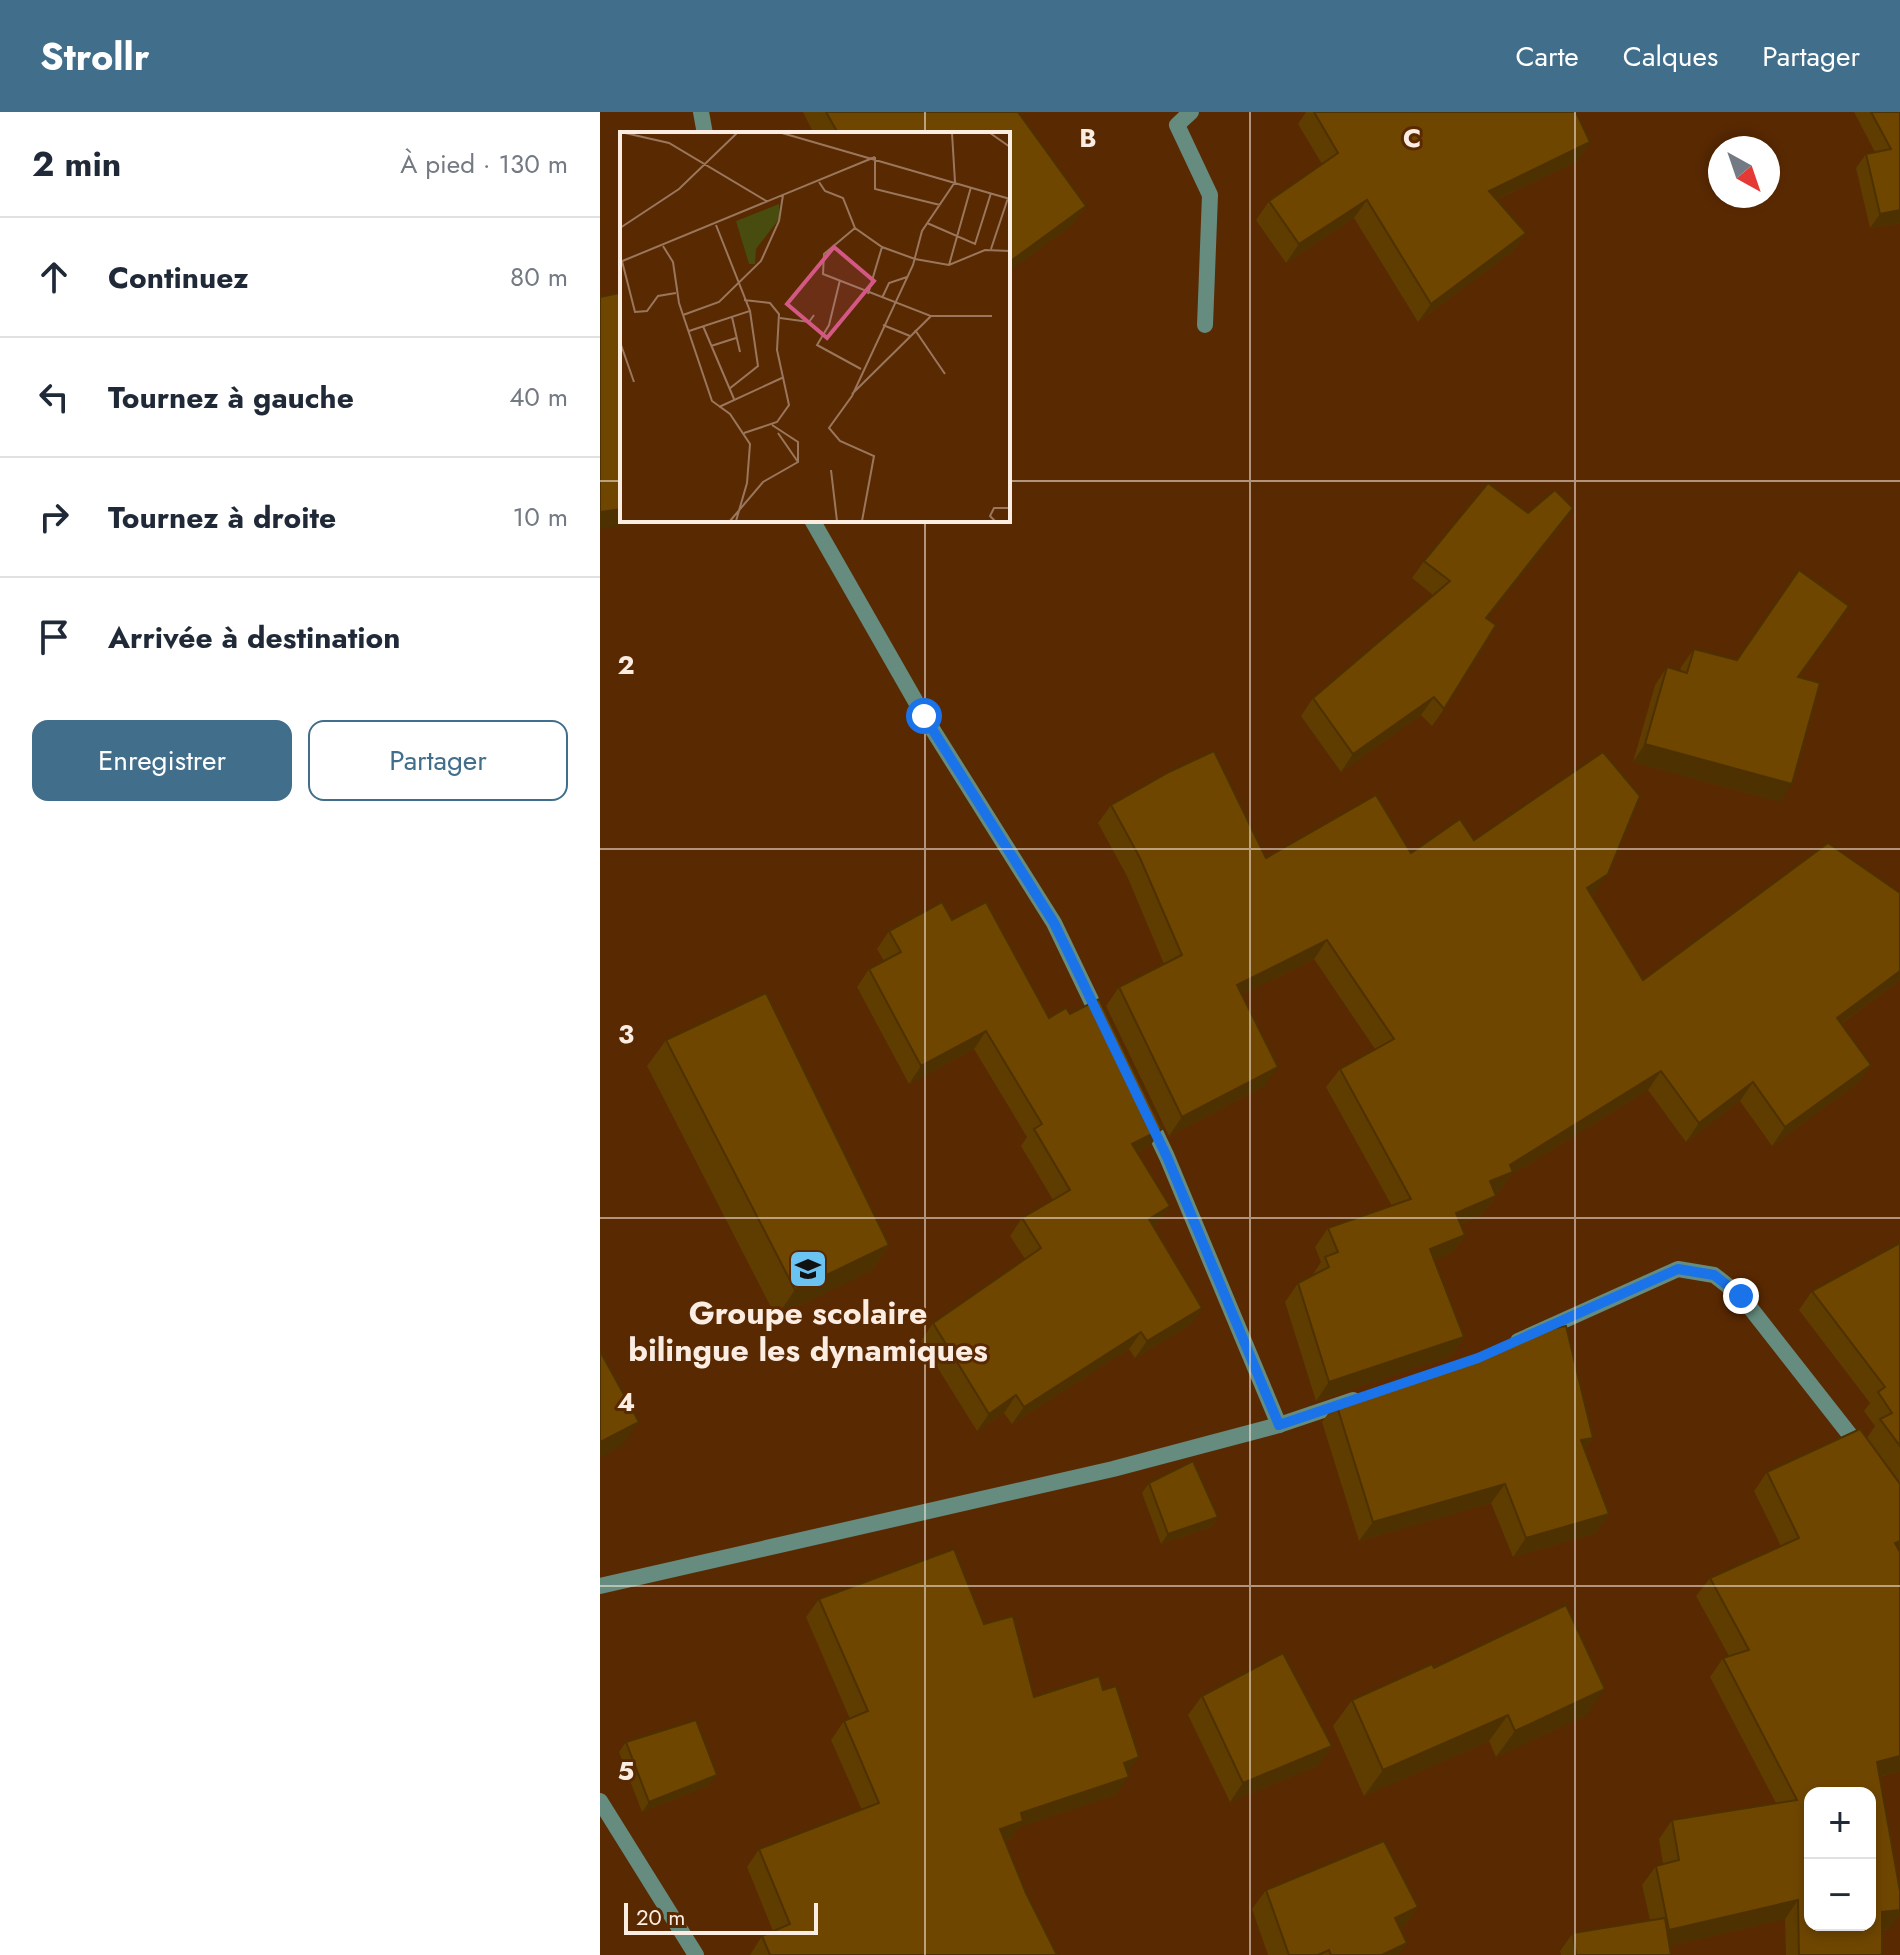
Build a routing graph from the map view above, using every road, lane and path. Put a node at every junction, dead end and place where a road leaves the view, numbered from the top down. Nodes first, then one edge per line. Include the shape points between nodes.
1 (701, 112) edge
2 (1191, 112) edge
3 (705, 132) edge
4 (1205, 325) dead end
5 (813, 522) edge
6 (1107, 1033) edge
7 (1140, 1102) edge
8 (1507, 1346) edge
9 (1364, 1396) edge
10 (1279, 1425) junction
11 (1875, 1467) edge
12 (600, 1586) edge
13 (600, 1801) edge
14 (696, 1955) edge

1 - 3 street
2 - 4 street via 1177,125 1210,195
5 - 6 street via 924,716 1054,923
7 - 10 street
8 - 11 street via 1678,1269 1714,1275 1741,1296
9 - 10 street
10 - 12 street via 1113,1469
13 - 14 street

